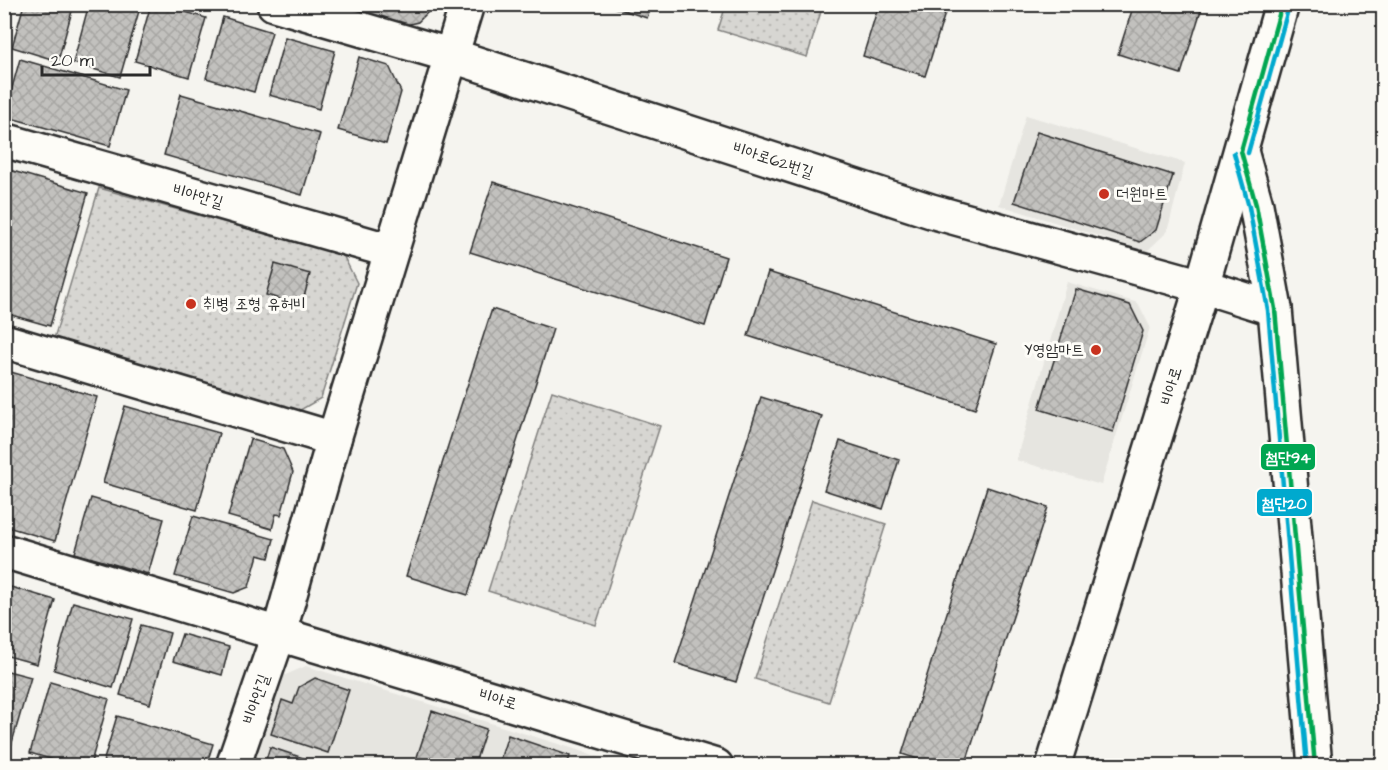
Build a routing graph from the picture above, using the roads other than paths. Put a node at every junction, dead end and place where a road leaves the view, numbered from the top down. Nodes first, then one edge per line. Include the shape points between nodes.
1 (274, 4) edge
2 (467, 4) edge
3 (1282, 4) edge
4 (453, 56) junction
5 (4, 140) edge
6 (1241, 152) junction
7 (391, 251) junction
8 (1202, 286) junction
9 (1275, 309) junction
10 (4, 341) edge
11 (334, 439) junction
12 (4, 551) edge
13 (279, 633) junction
14 (233, 765) edge
15 (716, 765) edge
16 (1053, 765) edge
17 (1315, 765) edge

1 - 4 street, 비아로62번길
2 - 4 street, 비아안길
3 - 6 street, 비아로
4 - 7 street, 비아안길
4 - 8 street, 비아로62번길 via 931,211
5 - 7 street, 비아안길
6 - 8 street, 비아로
6 - 9 street via 1256,205
7 - 11 street, 비아안길
8 - 9 street, 비아로62번길
8 - 16 street, 비아로
9 - 17 street
10 - 11 street
11 - 13 street, 비아안길
12 - 13 street
13 - 14 street, 비아안길
13 - 15 street, 비아로

